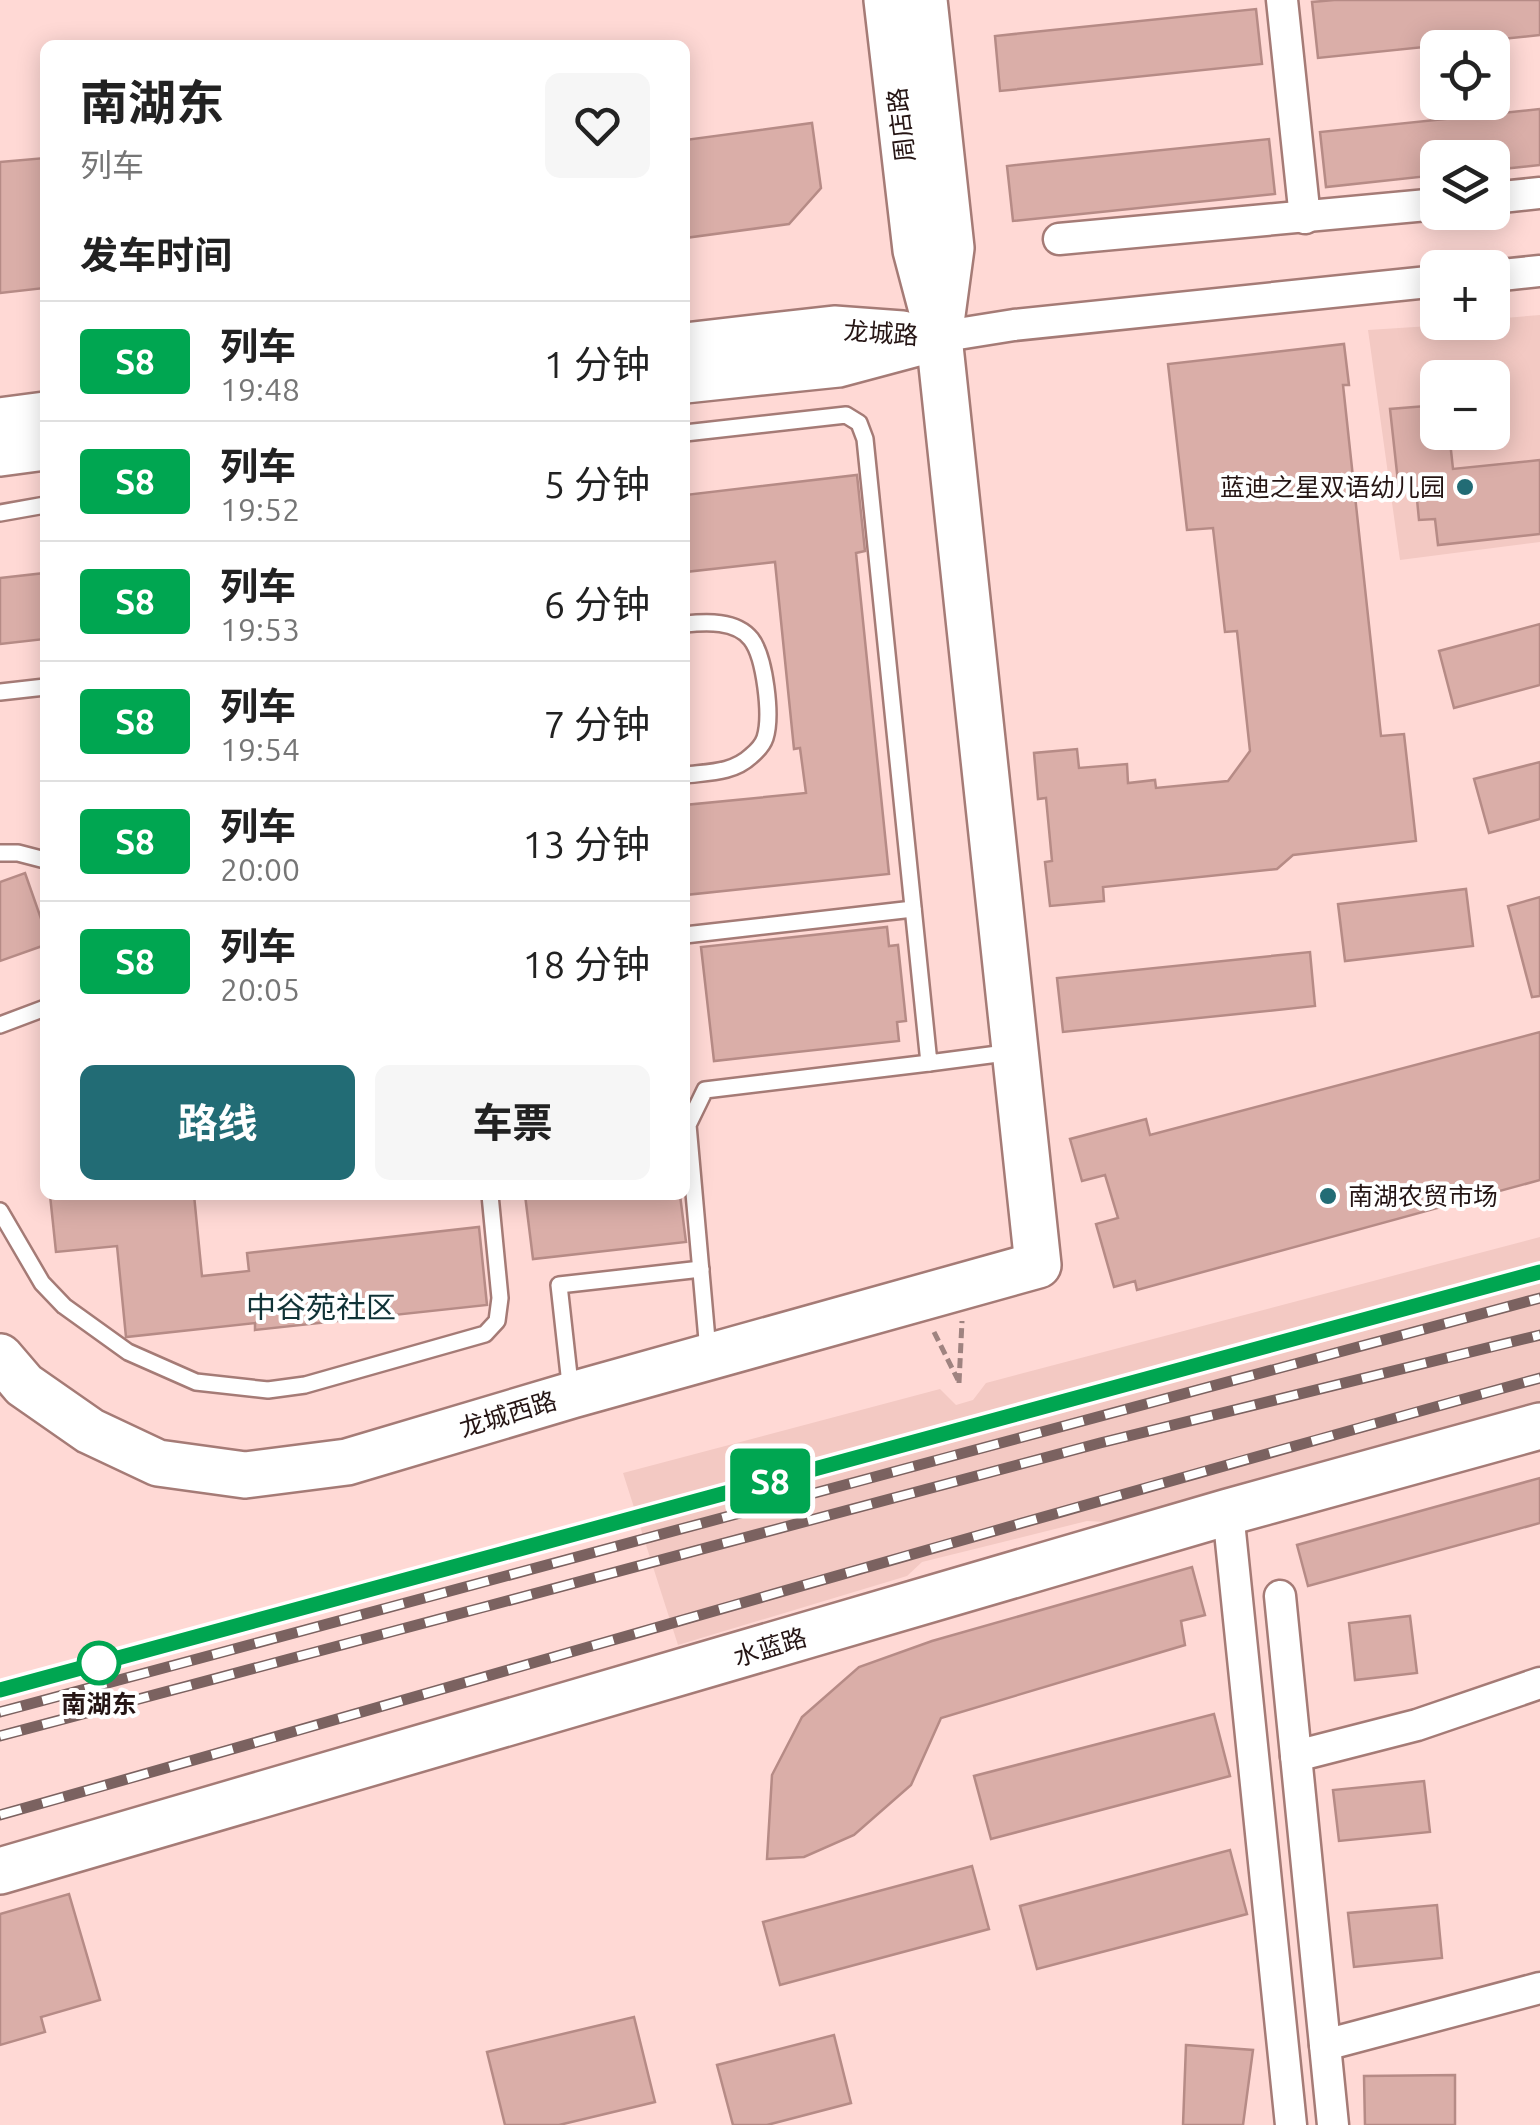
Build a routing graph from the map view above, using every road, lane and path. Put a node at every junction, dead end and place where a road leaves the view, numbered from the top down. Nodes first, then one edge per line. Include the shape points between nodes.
1 (886, 0) edge
2 (924, 0) edge
3 (1282, 0) edge
4 (1540, 193) edge
5 (1510, 196) edge
6 (1420, 206) edge
7 (1305, 218) junction
8 (1060, 239) dead end
9 (933, 249) junction
10 (1540, 270) edge
11 (1510, 274) edge
12 (1420, 283) edge
13 (939, 337) junction
14 (690, 345) edge
15 (690, 379) edge
16 (40, 416) edge
17 (0, 420) edge
18 (690, 432) edge
19 (40, 448) edge
20 (0, 454) edge
21 (40, 506) edge
22 (0, 513) edge
23 (690, 624) edge
24 (40, 688) edge
25 (0, 692) edge
26 (690, 774) edge
27 (0, 853) edge
28 (40, 859) edge
29 (913, 910) junction
30 (690, 934) edge
31 (40, 1010) edge
32 (0, 1025) edge
33 (1017, 1051) junction
34 (929, 1062) junction
35 (690, 1121) edge
36 (690, 1147) edge
37 (490, 1200) edge
38 (0, 1211) edge
39 (701, 1269) junction
40 (963, 1324) dead end
41 (933, 1330) dead end
42 (0, 1357) edge
43 (708, 1358) junction
44 (572, 1395) junction
45 (1540, 1426) edge
46 (1228, 1512) junction
47 (1280, 1596) dead end
48 (1540, 1684) edge
49 (1296, 1756) junction
50 (0, 1871) edge
51 (1540, 1988) edge
52 (1326, 2045) junction
53 (1291, 2125) edge
54 (1334, 2125) edge

1 - 9 street, 周店路
2 - 9 street, 周店路
3 - 7 street
4 - 5 street
6 - 7 street
7 - 8 street
9 - 13 street
10 - 11 street
12 - 13 street
13 - 14 street, 龙城路 via 834,329
13 - 15 street, 龙城路 via 838,364
13 - 33 street
16 - 17 street
18 - 29 lane via 846,415 859,423
19 - 20 street
21 - 22 lane
23 - 26 lane via 729,624 750,636 761,659 768,718 765,742 750,758 730,770
24 - 25 lane
27 - 28 lane
29 - 30 lane
29 - 34 lane
31 - 32 lane
33 - 34 lane
33 - 43 street, 龙城西路 via 1038,1266
34 - 35 lane via 705,1090
36 - 39 lane
37 - 38 lane via 500,1298 498,1322 485,1334 268,1390 196,1382 128,1352 42,1283
39 - 43 lane
39 - 44 lane via 559,1285
40 - 41 path via 959,1383
42 - 44 street, 龙城西路 via 24,1385 90,1432 158,1463 245,1475 347,1462
43 - 44 street, 龙城西路
45 - 46 street, 水蓝路
46 - 50 street, 水蓝路
46 - 53 street
47 - 49 street
48 - 49 street
49 - 52 street
51 - 52 street
52 - 54 street

